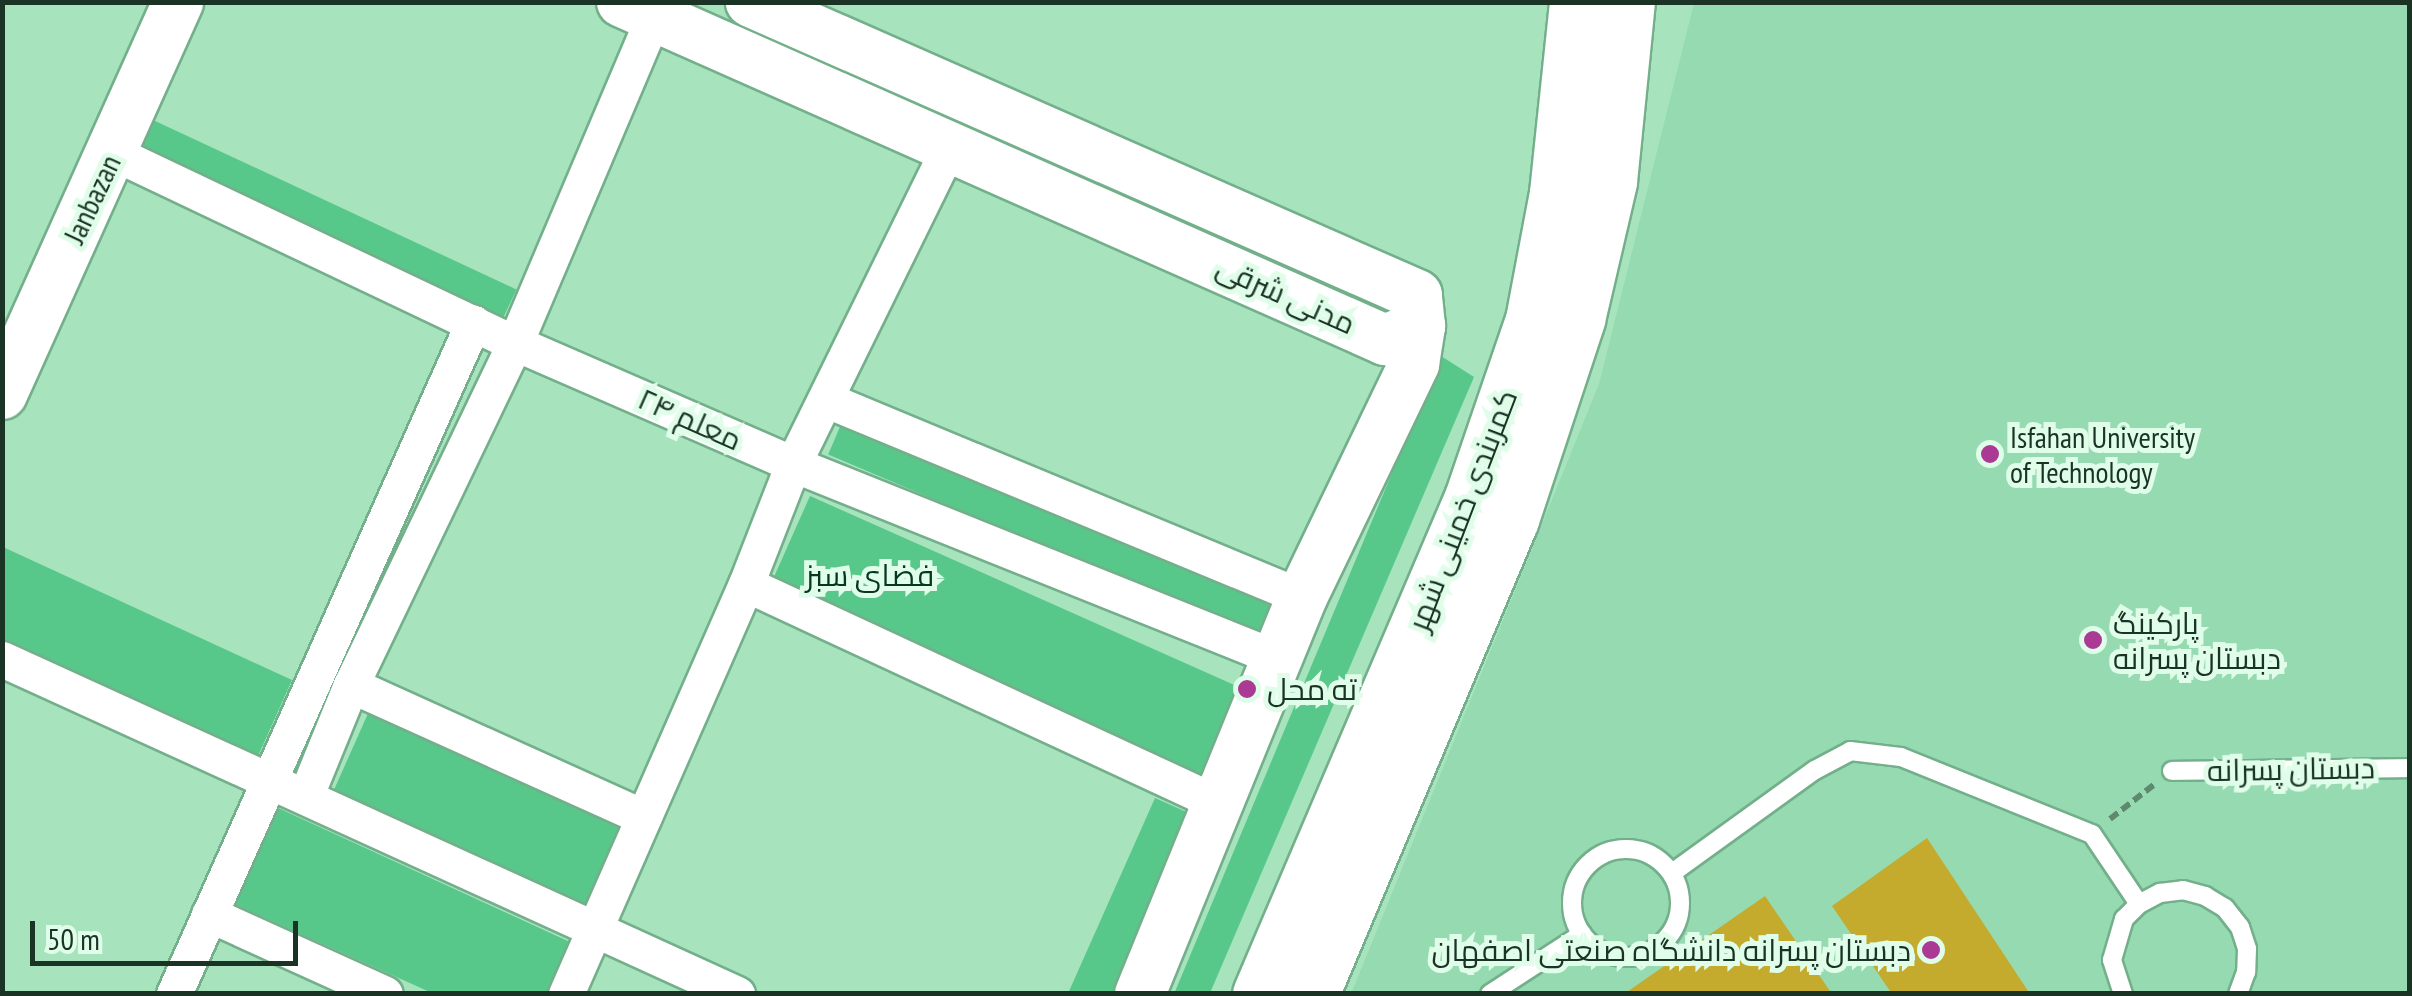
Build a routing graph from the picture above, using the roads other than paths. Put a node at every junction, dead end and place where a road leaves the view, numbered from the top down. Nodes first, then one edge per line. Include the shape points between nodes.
1 (178, 2) edge
2 (751, 2) edge
3 (1577, 2) edge
4 (1627, 2) edge
5 (638, 9) edge
6 (950, 145) junction
7 (114, 153) junction
8 (473, 323) junction
9 (1420, 326) junction
10 (515, 343) junction
11 (2, 394) edge
12 (827, 400) junction
13 (793, 464) junction
14 (746, 584) junction
15 (1302, 598) junction
16 (2, 658) edge
17 (1278, 658) junction
18 (352, 685) junction
19 (2410, 768) edge
20 (2172, 771) road end
21 (269, 778) junction
22 (306, 796) junction
23 (1220, 804) junction
24 (644, 817) junction
25 (1672, 873) junction
26 (2139, 904) junction
27 (210, 914) junction
28 (596, 927) junction
29 (1582, 934) junction
30 (174, 994) edge
31 (386, 994) edge
32 (566, 994) edge
33 (736, 994) edge
34 (1140, 994) edge
35 (1260, 994) edge
36 (1311, 994) edge
37 (1490, 994) edge
38 (2123, 994) edge
39 (2238, 994) edge

1 - 7 street, Janbazan
2 - 9 street, مدنی شرقی via 1417,296
3 - 35 highway, کمربندی خمینی شهر via 1557,192 1533,320 1472,498
4 - 36 highway, کمربندی خمینی شهر via 1609,181 1571,338 1511,519
5 - 6 street, مدنی شرقی
5 - 10 street
6 - 9 street, مدنی شرقی via 1385,340
6 - 12 street
7 - 8 street, معلم ۲۴
7 - 11 street, Janbazan
8 - 10 street, معلم ۲۴
8 - 21 street
9 - 15 street via 1414,364
10 - 13 street, معلم ۲۴
10 - 18 street
12 - 13 street
12 - 15 street
13 - 14 street
13 - 17 street, معلم ۲۴
14 - 23 street
14 - 24 street
15 - 17 street
16 - 21 street
17 - 23 street
18 - 22 street
18 - 24 street
19 - 20 lane, دبستان پسرانه
21 - 22 street
21 - 27 street
22 - 28 street
23 - 34 street
24 - 28 street
25 - 26 lane via 1850,751 1900,757 2092,834
25 - 29 lane via 1680,909 1664,942 1630,957 1595,947
25 - 29 lane via 1660,860 1629,848 1596,858 1584,869 1572,901
26 - 38 lane via 2115,939 2112,960
26 - 39 lane via 2183,890 2225,908 2247,949
27 - 30 street
27 - 31 street
28 - 32 street
28 - 33 street
29 - 37 lane

